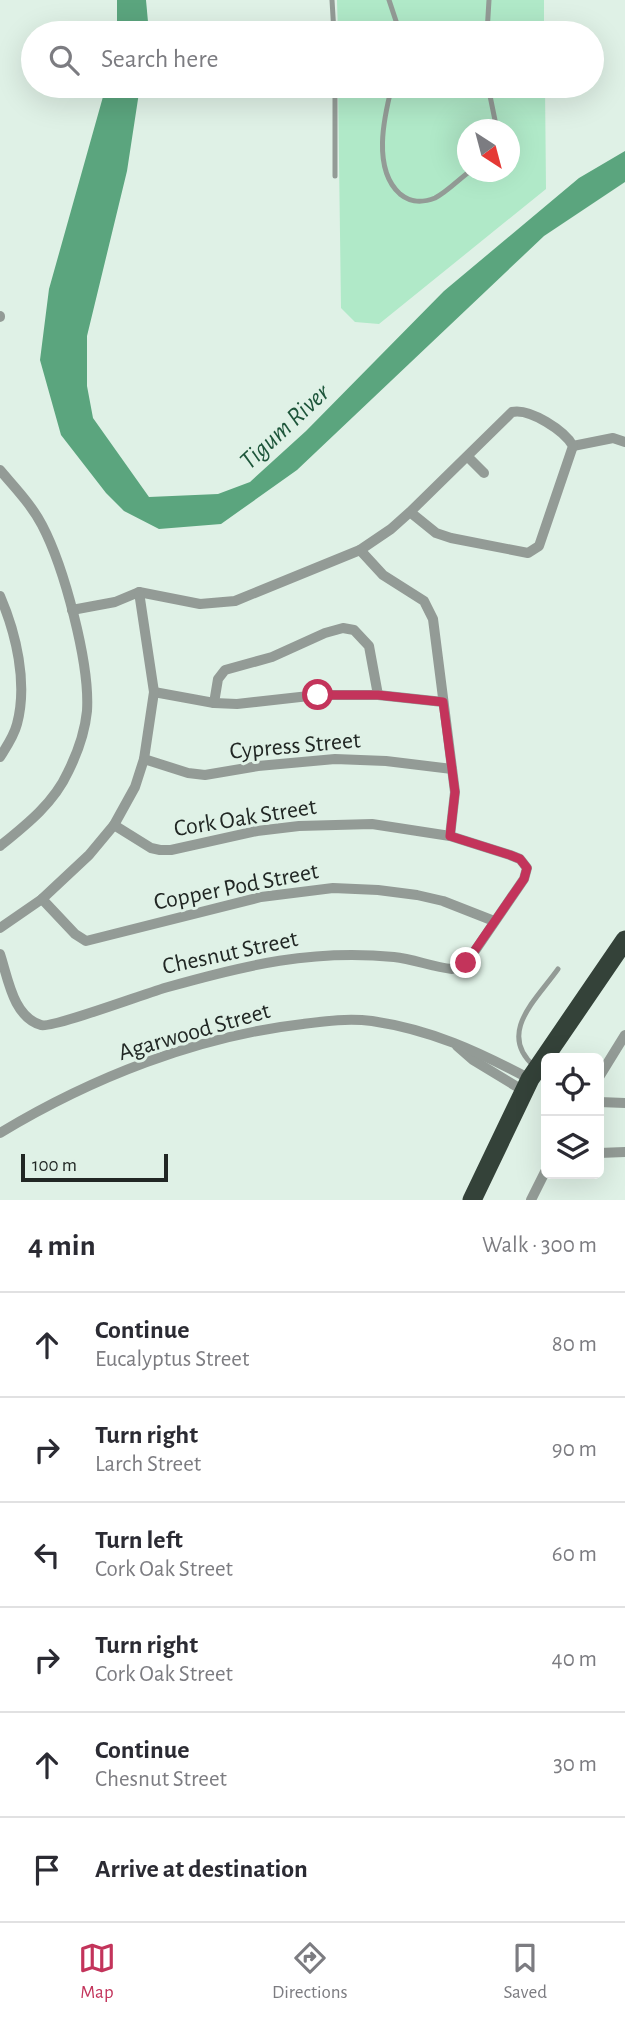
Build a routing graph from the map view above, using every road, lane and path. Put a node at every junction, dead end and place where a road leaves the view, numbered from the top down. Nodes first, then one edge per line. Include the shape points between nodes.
1 (332, 0) edge
2 (389, 0) edge
3 (489, 0) edge
4 (333, 21) edge
5 (396, 21) edge
6 (488, 21) edge
7 (335, 98) edge
8 (390, 98) edge
9 (490, 98) edge
10 (495, 119) edge
11 (335, 176) dead end
12 (457, 181) edge
13 (625, 442) edge
14 (573, 446) junction
15 (468, 457) junction
16 (0, 470) edge
17 (484, 473) dead end
18 (410, 512) junction
19 (360, 550) junction
20 (139, 592) junction
21 (0, 596) edge
22 (72, 610) junction
23 (154, 692) junction
24 (378, 695) junction
25 (443, 702) junction
26 (214, 703) junction
27 (0, 758) edge
28 (144, 759) junction
29 (452, 769) junction
30 (114, 825) junction
31 (450, 836) junction
32 (0, 846) edge
33 (43, 899) junction
34 (494, 921) junction
35 (0, 928) edge
36 (625, 940) edge
37 (0, 954) edge
38 (558, 969) dead end
39 (625, 1035) edge
40 (610, 1057) junction
41 (625, 1057) edge
42 (604, 1068) edge
43 (530, 1079) junction
44 (604, 1102) edge
45 (625, 1103) edge
46 (0, 1133) edge
47 (625, 1152) edge
48 (604, 1153) edge
49 (542, 1179) edge
50 (472, 1200) edge
51 (531, 1200) edge

1 - 4 lane
2 - 5 lane
3 - 6 lane
7 - 11 lane
8 - 12 lane via 383,142 386,170 395,190 414,202 438,196
9 - 10 lane
13 - 14 street via 613,438
14 - 15 street via 560,431 519,410 505,416
14 - 18 street via 539,546 528,553 436,533
15 - 17 street
15 - 18 street
16 - 22 street via 43,526
18 - 19 street
19 - 20 street via 228,603 200,604
19 - 25 street via 383,575 416,595 429,610
20 - 22 street
20 - 23 street
21 - 27 street via 15,642 20,696 18,721
22 - 32 street via 86,687 84,730 68,773 52,798
23 - 26 street
23 - 28 street
24 - 25 street
24 - 26 street
24 - 26 street via 369,646 354,630 343,628 272,657 225,670 218,679
25 - 29 street
28 - 29 street, Cypress Street via 205,775 335,759
28 - 30 street
29 - 31 street via 455,807
30 - 31 street, Cork Oak Street via 160,850 299,826 372,824
30 - 33 street
31 - 34 street, Cork Oak Street via 520,859 527,868
33 - 34 street, Copper Pod Street via 86,941 261,897 333,888 417,895
33 - 35 street
34 - 37 street, Chesnut Street via 466,963 452,969 396,957 289,957 160,989 48,1027 31,1021 19,1008
36 - 43 highway
38 - 43 lane via 518,1031
39 - 40 street
40 - 41 street
40 - 42 street
43 - 46 street, Agarwood Street via 434,1035 343,1019 273,1027 210,1043 121,1073
43 - 50 highway
44 - 45 street
47 - 48 street
49 - 51 street

